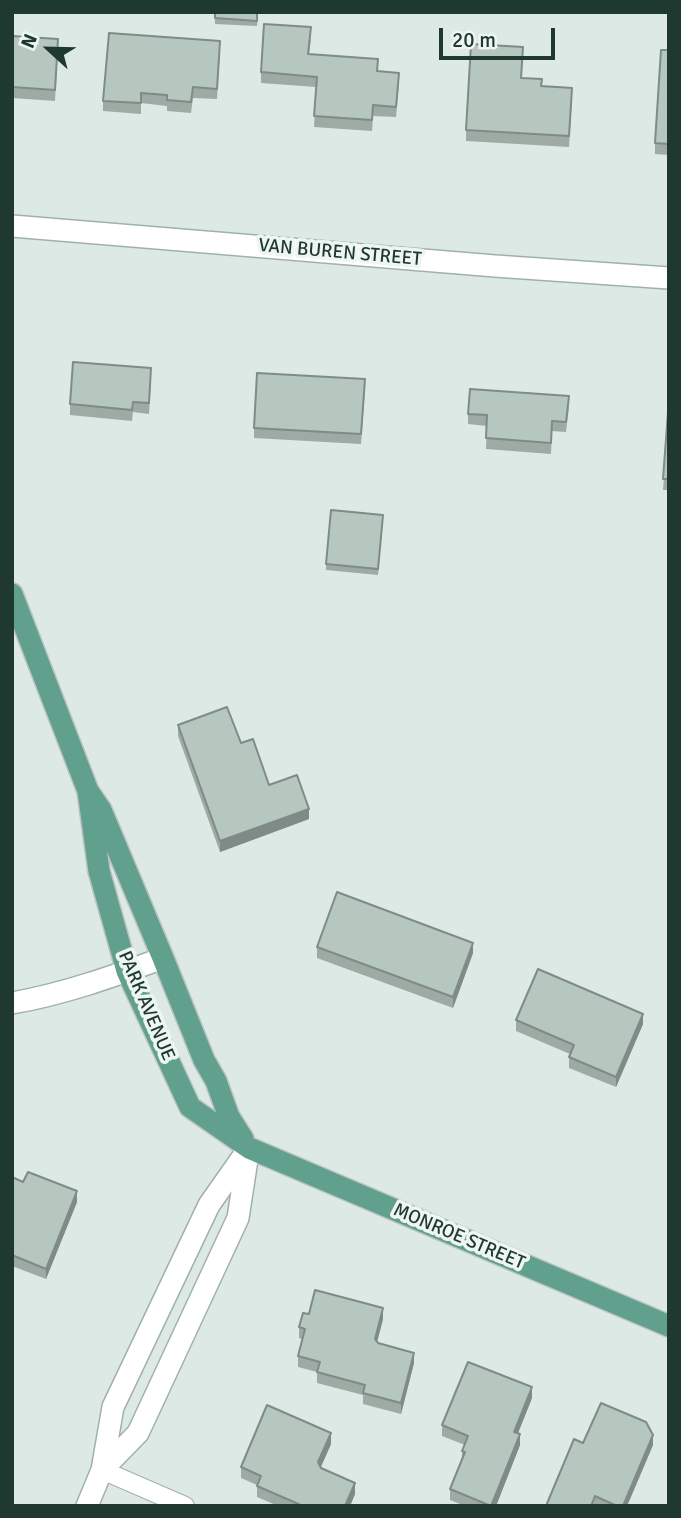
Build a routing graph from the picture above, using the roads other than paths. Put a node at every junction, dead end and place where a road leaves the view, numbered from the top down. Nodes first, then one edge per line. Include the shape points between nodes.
1 (12, 226) edge
2 (669, 278) edge
3 (12, 594) edge
4 (88, 791) junction
5 (163, 958) junction
6 (127, 971) junction
7 (12, 1003) edge
8 (249, 1148) junction
9 (669, 1326) edge
10 (102, 1470) junction
11 (87, 1506) edge
12 (185, 1506) edge

1 - 2 street, VAN BUREN STREET
3 - 4 main road, PARK AVENUE
4 - 5 main road, PARK AVENUE via 101,810
4 - 6 main road, PARK AVENUE via 99,871
5 - 6 street
5 - 8 main road, PARK AVENUE via 229,1117
6 - 7 street via 46,998
6 - 8 main road, PARK AVENUE via 190,1107
8 - 9 main road, MONROE STREET
8 - 10 street via 208,1205 113,1407
8 - 10 street via 238,1218 138,1433
10 - 11 street
10 - 12 lane

